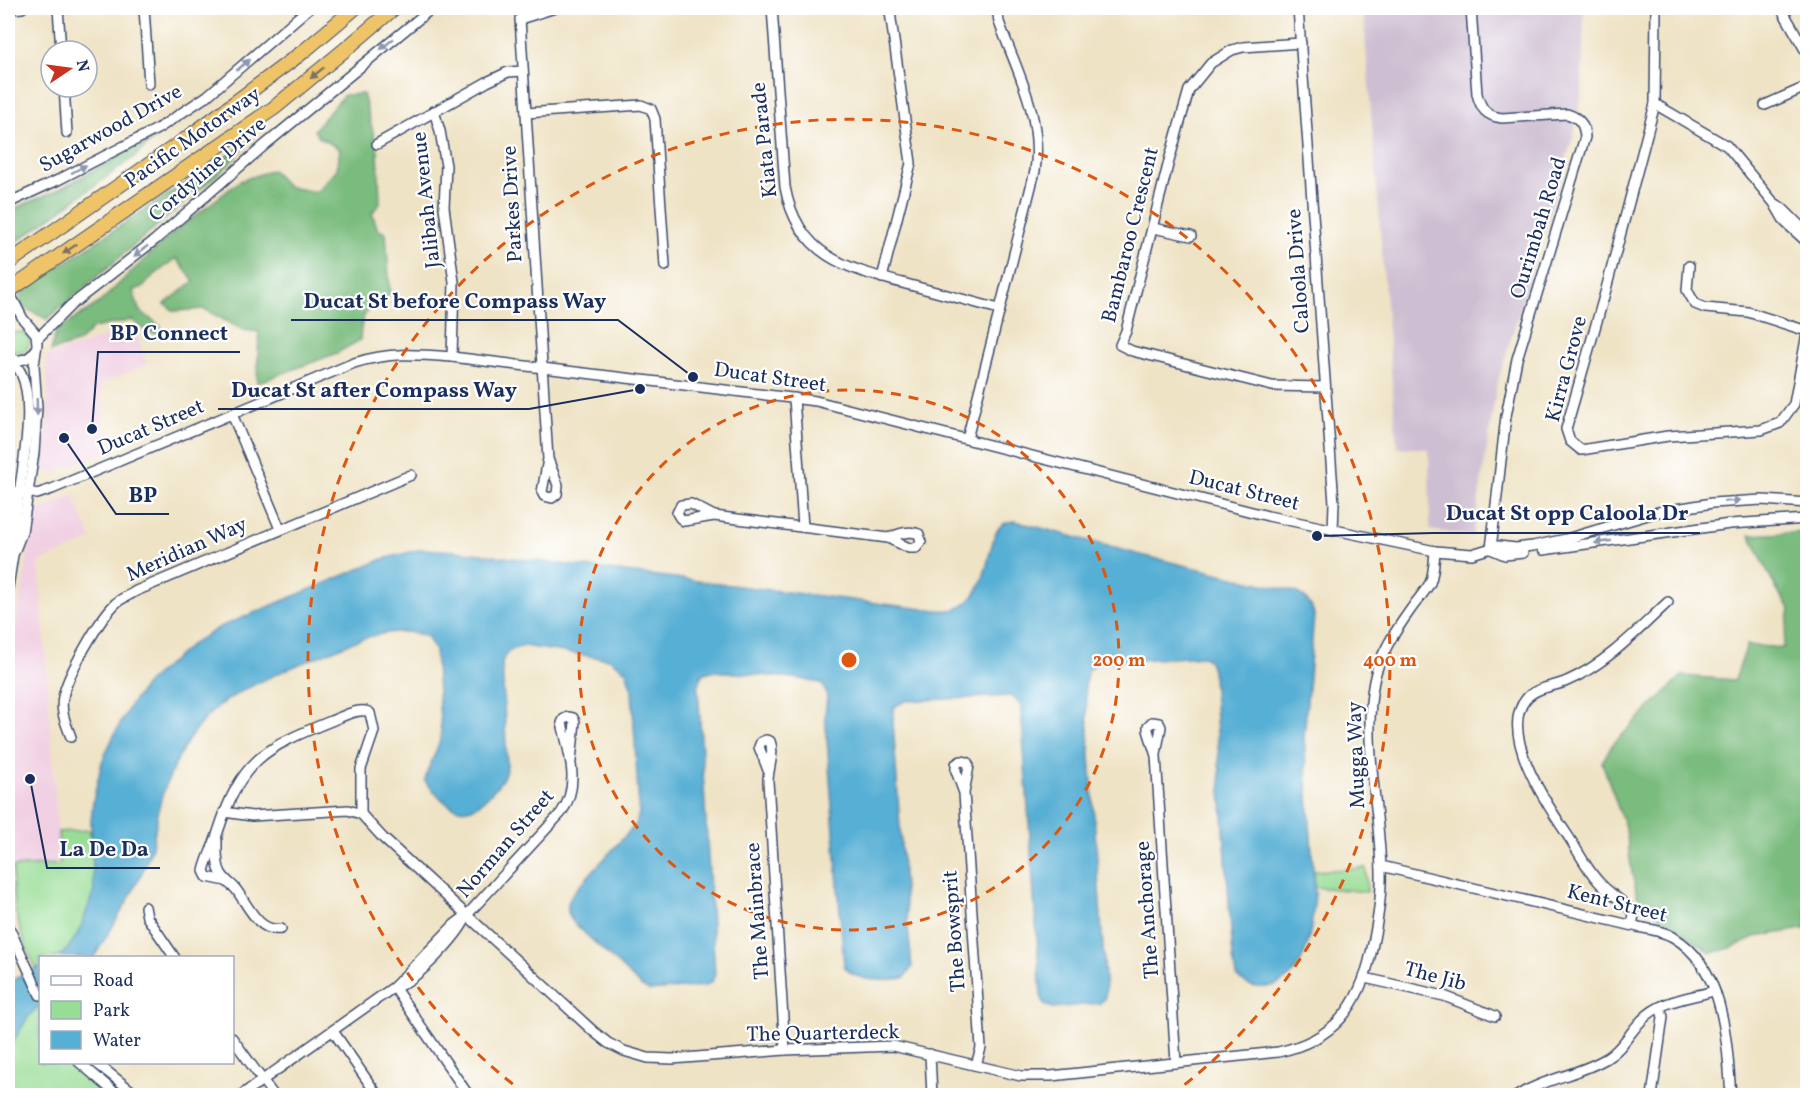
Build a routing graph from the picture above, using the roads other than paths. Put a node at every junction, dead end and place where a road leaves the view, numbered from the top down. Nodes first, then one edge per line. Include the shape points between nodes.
1 (22, 8) edge
2 (58, 8) edge
3 (144, 8) edge
4 (356, 8) edge
5 (394, 8) edge
6 (432, 8) edge
7 (555, 8) edge
8 (772, 8) edge
9 (997, 8) edge
10 (1298, 8) edge
11 (1471, 8) edge
12 (1656, 8) edge
13 (1781, 8) edge
14 (8, 9) edge
15 (302, 10) edge
16 (890, 12) dead end
17 (60, 39) edge
18 (1301, 43) junction
19 (1808, 55) edge
20 (523, 71) junction
21 (150, 84) dead end
22 (1808, 86) edge
23 (64, 99) edge
24 (1655, 104) junction
25 (1765, 105) dead end
26 (434, 111) junction
27 (526, 113) junction
28 (67, 133) dead end
29 (377, 144) dead end
30 (8, 203) edge
31 (1774, 203) junction
32 (1153, 228) junction
33 (1808, 234) edge
34 (1191, 236) dead end
35 (1808, 243) edge
36 (8, 263) edge
37 (665, 266) dead end
38 (1689, 266) dead end
39 (882, 278) junction
40 (10, 289) edge
41 (999, 309) junction
42 (1807, 329) edge
43 (37, 344) junction
44 (452, 357) junction
45 (8, 358) edge
46 (541, 368) junction
47 (1325, 387) junction
48 (794, 399) junction
49 (232, 414) junction
50 (967, 438) junction
51 (548, 459) dead end
52 (411, 475) dead end
53 (24, 491) junction
54 (1808, 503) edge
55 (714, 516) dead end
56 (1808, 519) edge
57 (803, 527) junction
58 (280, 529) junction
59 (1333, 531) junction
60 (888, 538) dead end
61 (1491, 549) junction
62 (1435, 551) junction
63 (9, 572) edge
64 (8, 587) edge
65 (1668, 602) dead end
66 (71, 737) dead end
67 (1156, 754) dead end
68 (571, 761) dead end
69 (768, 770) dead end
70 (964, 793) dead end
71 (224, 812) junction
72 (362, 814) junction
73 (219, 829) junction
74 (1381, 866) junction
75 (232, 886) junction
76 (144, 907) dead end
77 (467, 915) junction
78 (8, 925) edge
79 (1632, 925) junction
80 (281, 929) dead end
81 (174, 956) edge
82 (1365, 978) junction
83 (394, 987) junction
84 (1714, 991) junction
85 (39, 993) edge
86 (1660, 1007) junction
87 (1495, 1016) dead end
88 (333, 1031) junction
89 (234, 1041) edge
90 (785, 1050) junction
91 (930, 1054) junction
92 (1176, 1063) junction
93 (81, 1064) edge
94 (98, 1064) edge
95 (976, 1065) junction
96 (263, 1080) junction
97 (119, 1095) edge
98 (138, 1095) edge
99 (240, 1095) edge
100 (273, 1095) edge
101 (378, 1095) edge
102 (469, 1095) edge
103 (932, 1095) edge
104 (1517, 1095) edge
105 (1652, 1095) edge
106 (1731, 1095) edge

1 - 14 street
2 - 17 street
3 - 21 street
4 - 36 highway, Pacific Motorway via 193,134
5 -> 40 highway, Pacific Motorway via 274,108
6 -> 43 street, Cordyline Drive via 155,240 71,305
7 - 20 street, Parkes Drive via 520,20
8 - 39 street, Kiata Parade via 785,187 791,210 802,230 825,254 852,269
9 - 41 street via 1035,120 1038,153
10 - 18 street, Caloola Drive
11 - 61 street, Ourimbah Road via 1477,94 1485,111 1502,118 1567,114 1582,123 1585,137 1517,359 1506,416
12 - 24 street, Kirra Grove
13 - 19 street
30 -> 15 street, Sugarwood Drive via 159,128 207,96
16 - 39 street via 911,163
18 - 32 street, Bambaroo Crescent via 1243,47 1221,56 1202,72 1186,99
18 - 47 street, Caloola Drive
20 - 26 street via 508,72
20 - 27 street, Parkes Drive
22 - 25 street
23 - 28 street
24 - 31 street via 1727,146
24 - 42 street, Kirra Grove via 1566,429 1570,441 1581,450 1668,436 1761,430 1780,423 1794,404
26 - 29 street
26 - 44 street, Jalibah Avenue via 446,166 444,207 454,282
27 - 37 street via 641,105 651,109 655,119
27 - 46 street, Parkes Drive
31 - 33 street
31 - 35 street via 1785,222
32 - 34 street
32 - 47 street, Bambaroo Crescent via 1120,345 1272,386
38 - 42 street via 1688,290 1695,304 1748,312
39 - 41 street, Kiata Parade
40 - 43 street
41 - 50 street
43 - 45 street via 25,359
43 -> 53 street via 37,422
44 - 46 street, Ducat Street
44 - 49 street, Ducat Street via 375,357
45 - 53 street via 22,375 25,390
46 - 48 street, Ducat Street
46 - 51 street, Parkes Drive
47 - 59 street, Caloola Drive
48 - 50 street, Ducat Street
48 - 57 street
49 - 53 street, Ducat Street via 66,484 37,494
49 - 58 street, Meridian Way
50 - 59 street, Ducat Street
52 - 58 street, Meridian Way
53 - 63 street via 22,532
61 -> 54 street via 1554,542 1682,507 1744,500
55 - 57 street
56 -> 61 street via 1730,524 1510,555
57 - 60 street
58 - 66 street, Meridian Way via 136,591 117,603 69,677 62,698
59 - 62 street, Ducat Street
61 - 62 street, Ducat Street via 1472,554
62 - 74 street, Mugga Way via 1429,584 1392,640 1373,684 1371,734
63 - 64 street
65 - 79 street via 1613,653 1567,682 1538,690 1526,698 1519,710 1518,730 1526,767 1541,796 1597,880 1632,911
67 - 92 street, The Anchorage
68 - 77 street, Norman Street via 573,785 568,804
69 - 90 street, The Mainbrace
70 - 95 street, The Bowsprit via 981,1048
71 - 72 street via 252,816 341,810
71 - 72 street via 240,778 269,750 330,721 365,710 370,713 374,731 360,775
71 - 73 street
72 - 77 street, The Quarterdeck
73 - 75 street via 219,869
73 - 75 street via 204,874
74 - 79 street, Kent Street
74 - 82 street, The Quarterdeck via 1379,912
75 - 80 street via 261,924
76 - 81 street
77 - 83 street, Norman Street
77 - 90 street, The Quarterdeck via 593,1031 624,1052 672,1059
78 - 85 street
79 - 84 street, Kent Street via 1664,933 1687,946 1705,968
82 - 87 street, The Jib via 1444,996
82 - 92 street, The Quarterdeck via 1353,1004 1339,1021 1304,1045 1278,1052
83 - 88 street, Norman Street
83 - 102 street
84 - 86 street
84 - 106 street, Kent Street via 1726,1033
86 - 104 street via 1640,1022 1609,1057
86 - 105 street via 1663,1017
88 - 96 street, Norman Street
88 - 101 street
89 - 96 street
90 - 91 street, The Quarterdeck via 893,1046
91 - 95 street, The Quarterdeck
91 - 103 street
92 - 95 street, The Quarterdeck via 1027,1077
93 - 97 street
94 - 98 street
96 - 99 street, Norman Street
96 - 100 street

